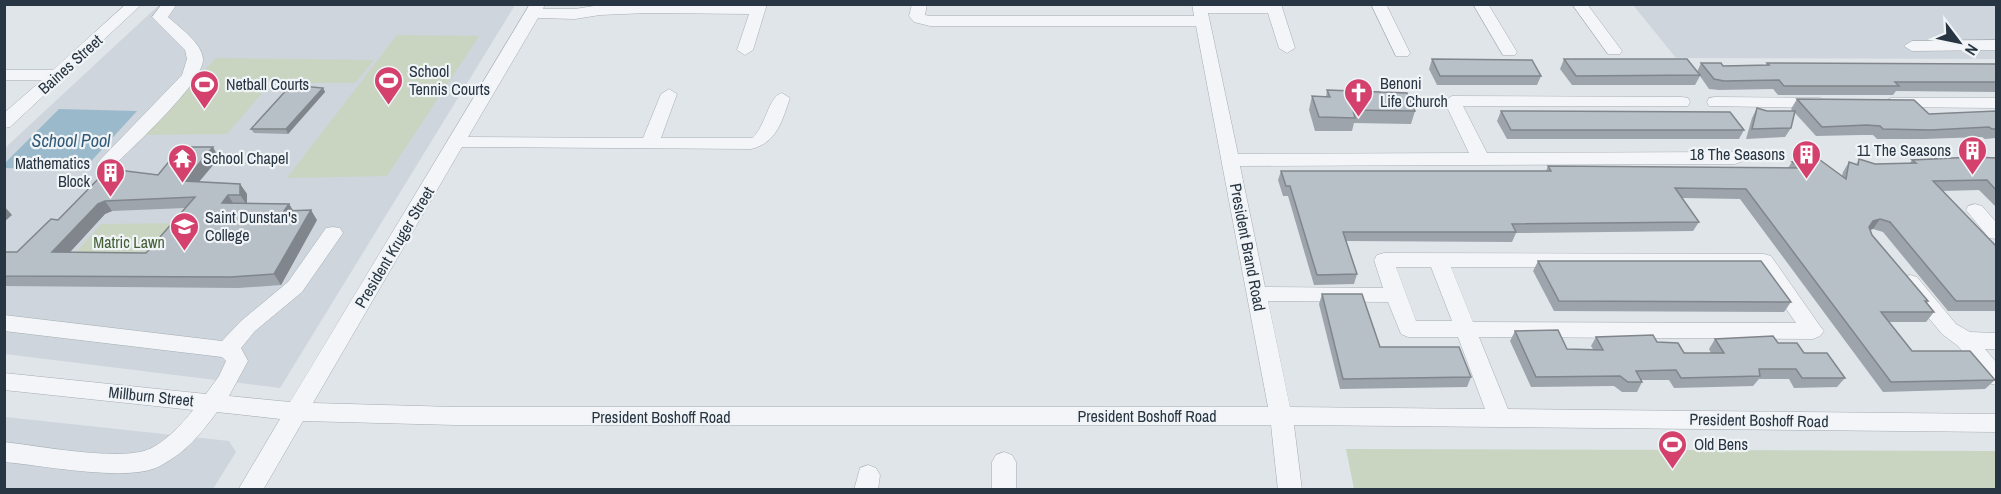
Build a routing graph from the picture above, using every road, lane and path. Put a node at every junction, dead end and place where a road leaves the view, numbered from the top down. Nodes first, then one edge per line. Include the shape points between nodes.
1 (135, 4) edge
2 (170, 4) edge
3 (557, 4) edge
4 (920, 4) edge
5 (1268, 4) edge
6 (1273, 4) edge
7 (1378, 4) edge
8 (1480, 4) edge
9 (1579, 4) edge
10 (649, 7) edge
11 (759, 7) edge
12 (535, 9) edge
13 (600, 10) junction
14 (1201, 12) edge
15 (1996, 45) edge
16 (1912, 46) dead end
17 (1287, 48) dead end
18 (745, 50) dead end
19 (1614, 51) dead end
20 (1402, 52) dead end
21 (1509, 52) dead end
22 (4, 75) edge
23 (57, 75) junction
24 (669, 94) dead end
25 (782, 98) dead end
26 (1682, 102) dead end
27 (1715, 102) dead end
28 (1837, 103) edge
29 (1871, 103) edge
30 (1996, 103) edge
31 (4, 123) edge
32 (456, 142) junction
33 (650, 143) junction
34 (1735, 158) dead end
35 (1481, 159) junction
36 (1230, 160) junction
37 (106, 164) dead end
38 (1976, 210) dead end
39 (333, 232) dead end
40 (1996, 233) edge
41 (1438, 260) junction
42 (1897, 266) edge
43 (1257, 294) junction
44 (1396, 295) junction
45 (4, 323) edge
46 (1466, 329) junction
47 (1966, 340) junction
48 (1996, 341) edge
49 (227, 350) junction
50 (1996, 377) edge
51 (4, 381) edge
52 (211, 403) junction
53 (297, 412) junction
54 (1281, 416) junction
55 (1500, 418) junction
56 (1996, 423) edge
57 (4, 452) edge
58 (1004, 462) dead end
59 (250, 489) edge
60 (1004, 489) edge
61 (1290, 489) edge

1 - 23 street, Baines Street
2 - 37 street via 160,16 192,49 195,59 190,76
3 - 13 street
4 - 14 street via 917,16 930,21
5 - 14 street via 1264,9
6 - 17 street
7 - 20 street
8 - 21 street
9 - 19 street
10 - 11 street
10 - 13 street
11 - 18 street
12 - 13 street via 575,14
12 - 32 street, President Kruger Street
14 - 36 street, President Brand Road
15 - 16 street
22 - 23 street
23 - 31 street, Baines Street
24 - 33 street
25 - 33 street via 760,142
26 - 35 street via 1452,101
27 - 28 street
29 - 30 street
32 - 33 street
32 - 53 street, President Kruger Street
34 - 35 street
35 - 36 street
36 - 43 street, President Brand Road
38 - 40 street
39 - 49 street via 295,287 248,326
41 - 44 street via 1384,260
41 - 46 street
41 - 46 street via 1764,261 1814,331
42 - 47 street via 1949,329
43 - 44 street
43 - 54 street, President Brand Road
44 - 46 street via 1408,329
45 - 49 street
46 - 55 street
47 - 48 street
47 - 50 street
49 - 52 street via 235,355 235,369
51 - 52 street, Millburn Street
52 - 53 street, Millburn Street
52 - 57 street via 186,436 151,460 119,464
53 - 54 street, President Boshoff Road via 567,417
53 - 59 street, President Kruger Street
54 - 55 street, President Boshoff Road
54 - 61 street, President Brand Road
55 - 56 street, President Boshoff Road
58 - 60 street

